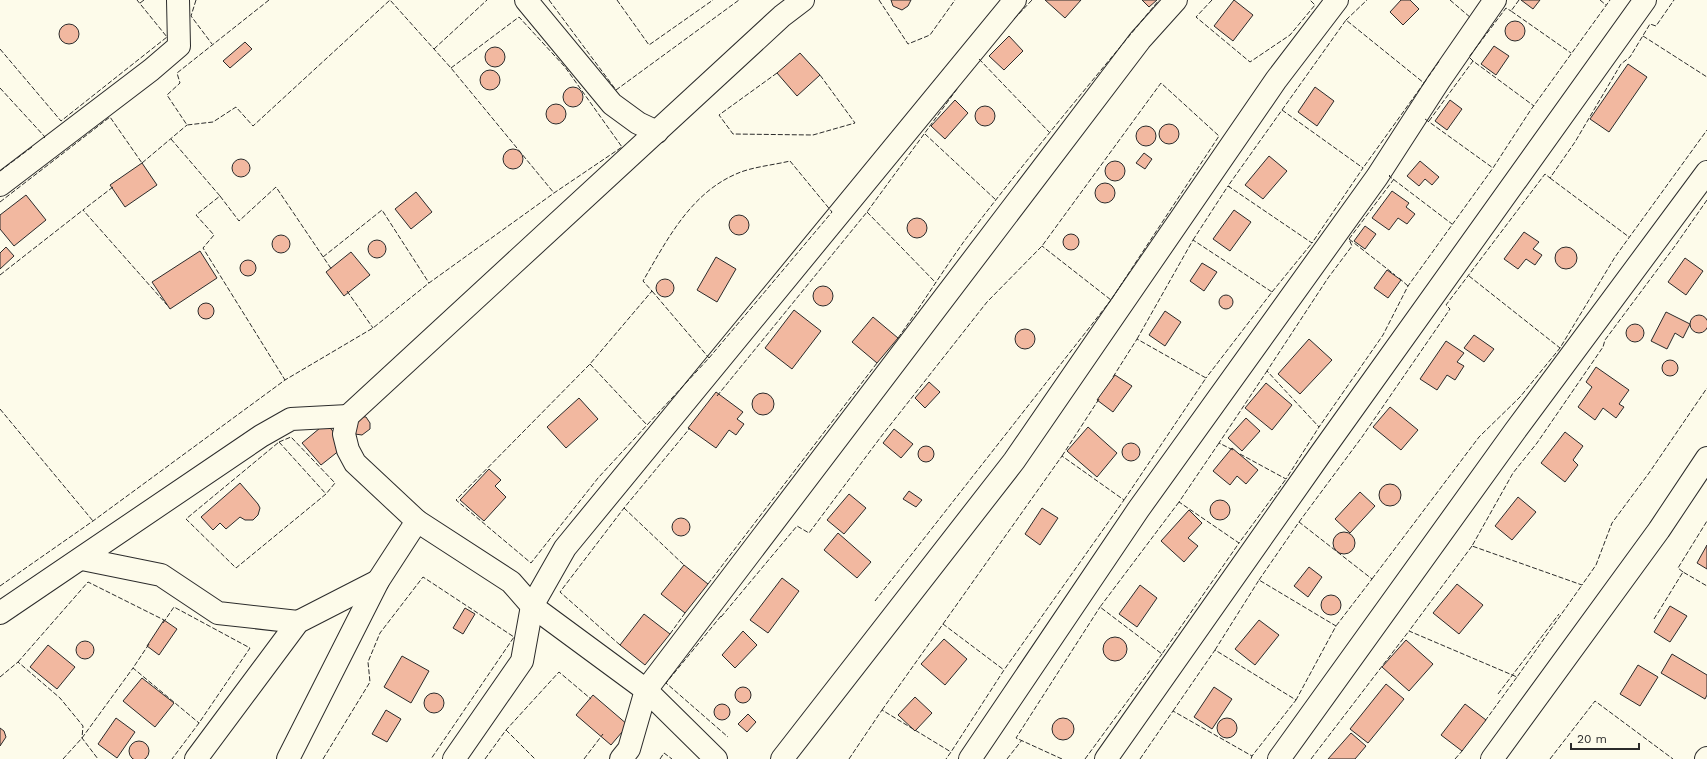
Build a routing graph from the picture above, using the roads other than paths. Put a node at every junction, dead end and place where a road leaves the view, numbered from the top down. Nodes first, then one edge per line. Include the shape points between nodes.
1 (178, 0) edge
2 (526, 0) edge
3 (803, 0) edge
4 (1015, 0) edge
5 (1176, 0) edge
6 (1337, 0) edge
7 (1495, 0) edge
8 (1645, 0) edge
9 (657, 132) junction
10 (1707, 172) edge
11 (0, 185) edge
12 (348, 416) junction
13 (1707, 458) edge
14 (417, 521) junction
15 (82, 559) junction
16 (378, 582) junction
17 (532, 606) junction
18 (0, 613) edge
19 (298, 622) junction
20 (646, 690) junction
21 (196, 759) edge
22 (288, 759) edge
23 (454, 759) edge
24 (621, 759) edge
25 (716, 759) edge
26 (782, 759) edge
27 (970, 759) edge
28 (1106, 759) edge
29 (1279, 759) edge
30 (1492, 759) edge

1 - 11 street via 179,46
2 - 9 street via 612,104 638,123
3 - 9 street via 782,16
4 - 17 street via 565,548
5 - 20 street via 1140,40
6 - 26 street via 1276,80 1014,461
7 - 27 street via 1377,177 1138,510
8 - 28 street
9 - 12 street
10 - 29 street via 1515,431
12 - 14 street via 344,434 355,463
12 - 15 street via 290,419 261,436
13 - 30 street via 1659,530
14 - 16 street
14 - 17 street via 511,582
15 - 18 street
15 - 19 street via 161,575 218,614
16 - 19 street
16 - 22 street
17 - 20 street
17 - 23 street via 522,661
19 - 21 street
20 - 24 street via 629,749
20 - 25 street

